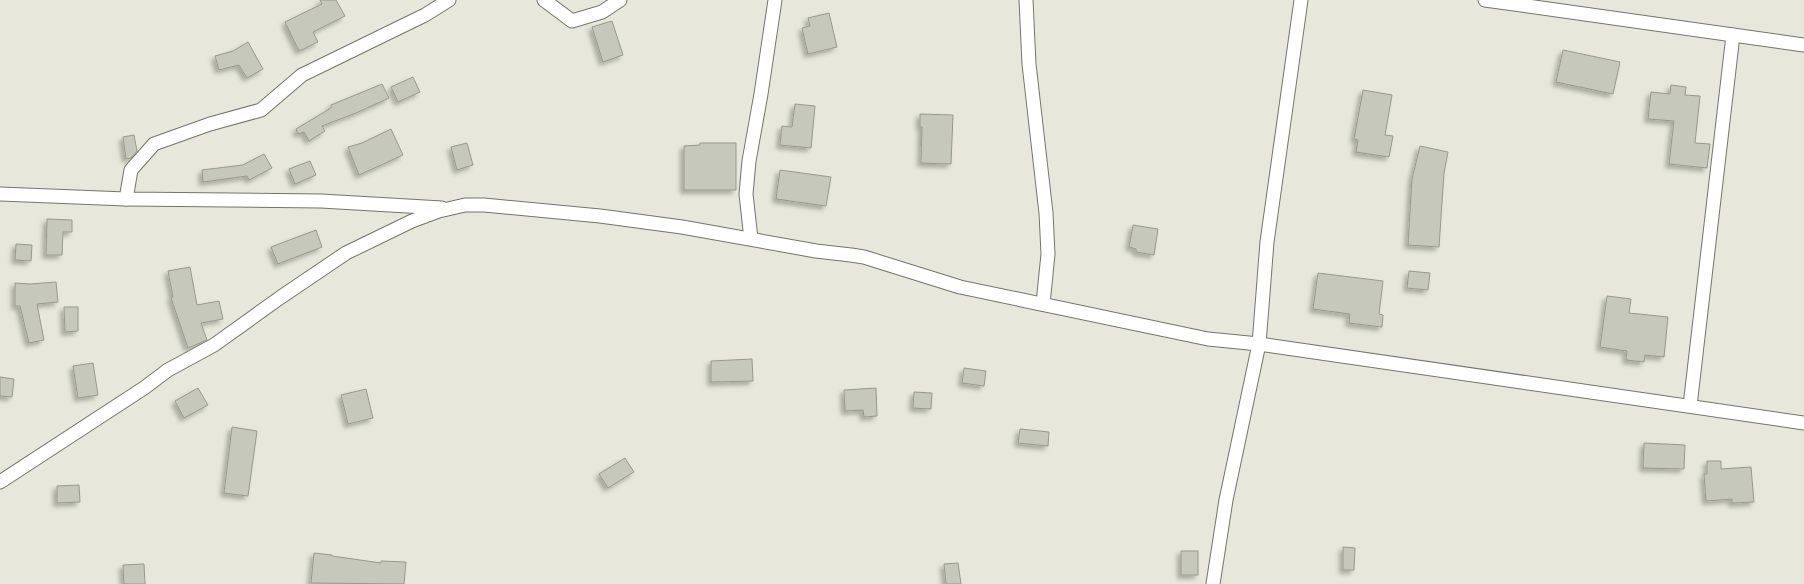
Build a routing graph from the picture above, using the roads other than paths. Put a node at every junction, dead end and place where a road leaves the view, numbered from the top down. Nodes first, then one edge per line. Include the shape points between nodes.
1 (449, 0) edge
2 (544, 0) edge
3 (620, 0) edge
4 (775, 0) edge
5 (1026, 0) edge
6 (1301, 0) edge
7 (1485, 0) edge
8 (1733, 35) junction
9 (1804, 45) edge
10 (0, 194) edge
11 (126, 199) junction
12 (451, 208) junction
13 (751, 239) junction
14 (1043, 304) junction
15 (1259, 344) junction
16 (1690, 406) junction
17 (1804, 422) edge
18 (0, 482) edge
19 (1213, 584) edge

1 - 11 street via 425,15 302,75 261,110 210,124 154,144 131,170
2 - 3 street via 572,21 602,12
4 - 13 street via 749,161 746,194
5 - 14 street via 1029,64 1046,213 1048,254
6 - 15 street via 1267,242
7 - 8 street
8 - 9 street
8 - 16 street
10 - 11 street
11 - 12 street via 321,201
12 - 13 street via 484,206 600,216
12 - 18 street via 412,221 346,253 214,345 168,370
13 - 14 street via 864,257 960,286
14 - 15 street via 1208,339
15 - 16 street
15 - 19 street via 1226,500
16 - 17 street

